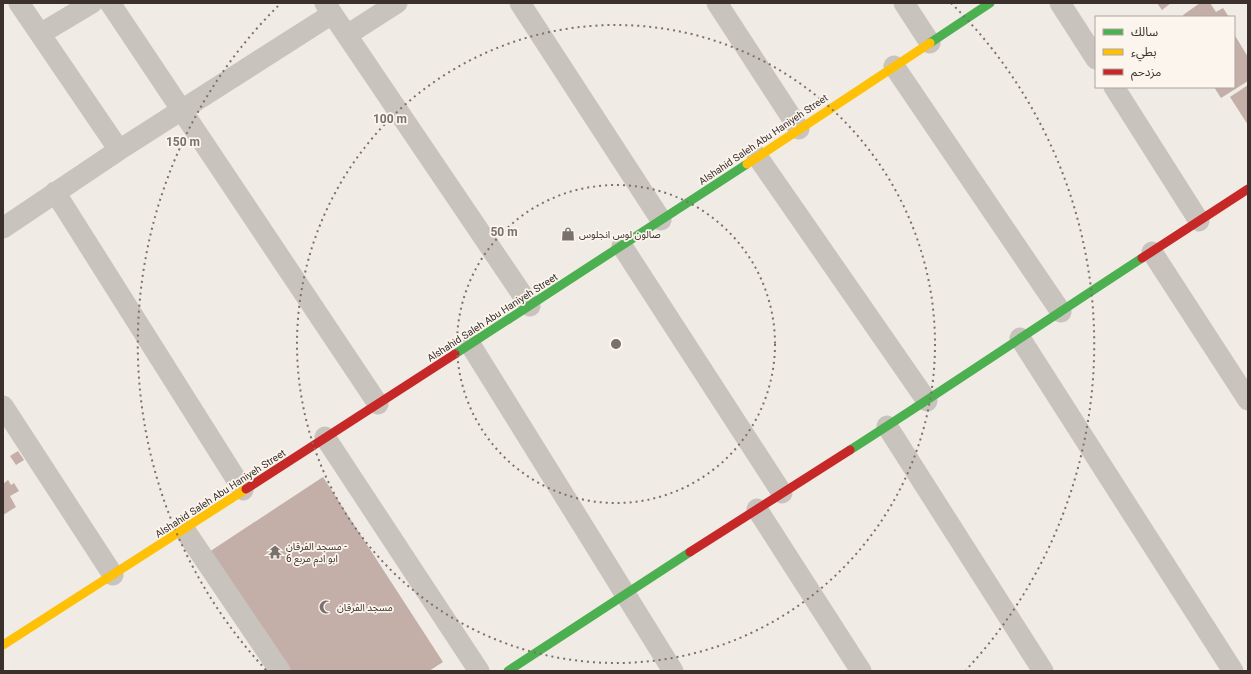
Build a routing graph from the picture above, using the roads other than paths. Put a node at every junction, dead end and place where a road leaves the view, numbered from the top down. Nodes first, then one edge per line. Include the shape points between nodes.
1 (19, 3) edge
2 (92, 3) edge
3 (110, 3) edge
4 (397, 3) edge
5 (520, 3) edge
6 (717, 3) edge
7 (904, 3) edge
8 (990, 3) edge
9 (1060, 3) edge
10 (329, 8) edge
11 (40, 34) junction
12 (347, 35) junction
13 (930, 43) junction
14 (1095, 57) edge
15 (894, 66) junction
16 (1115, 88) edge
17 (181, 110) junction
18 (799, 129) junction
19 (119, 150) junction
20 (757, 156) junction
21 (1248, 189) edge
22 (55, 192) junction
23 (661, 220) junction
24 (1199, 221) junction
25 (3, 228) edge
26 (622, 246) junction
27 (1152, 252) junction
28 (530, 306) junction
29 (1061, 312) junction
30 (1020, 338) junction
31 (470, 344) junction
32 (1248, 400) edge
33 (926, 401) junction
34 (378, 404) junction
35 (3, 406) edge
36 (887, 426) junction
37 (325, 437) junction
38 (243, 490) junction
39 (782, 493) junction
40 (757, 509) junction
41 (184, 529) junction
42 (112, 574) junction
43 (625, 594) junction
44 (3, 645) edge
45 (280, 671) edge
46 (480, 671) edge
47 (508, 671) edge
48 (673, 671) edge
49 (861, 671) edge
50 (1043, 671) edge
51 (1234, 671) edge

1 - 11 street
2 - 11 street
3 - 17 street
4 - 12 street
5 - 23 street
6 - 18 street
7 - 13 street
8 - 13 street, Alshahid Saleh Abu Haniyeh Street
9 - 14 street
10 - 12 street
10 - 17 street
11 - 19 street
12 - 28 street
13 - 15 street, Alshahid Saleh Abu Haniyeh Street
15 - 18 street, Alshahid Saleh Abu Haniyeh Street
15 - 29 street
16 - 24 street
17 - 19 street
17 - 34 street
18 - 20 street, Alshahid Saleh Abu Haniyeh Street
19 - 22 street
20 - 23 street, Alshahid Saleh Abu Haniyeh Street
20 - 33 street
21 - 24 street
22 - 25 street
22 - 38 street
23 - 26 street, Alshahid Saleh Abu Haniyeh Street
24 - 27 street
26 - 28 street, Alshahid Saleh Abu Haniyeh Street
26 - 39 street
27 - 29 street
27 - 32 street
28 - 31 street, Alshahid Saleh Abu Haniyeh Street
29 - 30 street
30 - 33 street
30 - 51 street
31 - 34 street, Alshahid Saleh Abu Haniyeh Street
31 - 43 street
33 - 36 street
34 - 37 street, Alshahid Saleh Abu Haniyeh Street
35 - 42 street
36 - 39 street
36 - 50 street
37 - 38 street, Alshahid Saleh Abu Haniyeh Street
37 - 46 street
38 - 41 street, Alshahid Saleh Abu Haniyeh Street
39 - 40 street
40 - 43 street
40 - 49 street
41 - 42 street, Alshahid Saleh Abu Haniyeh Street
41 - 45 street
42 - 44 street, Alshahid Saleh Abu Haniyeh Street
43 - 47 street
43 - 48 street

